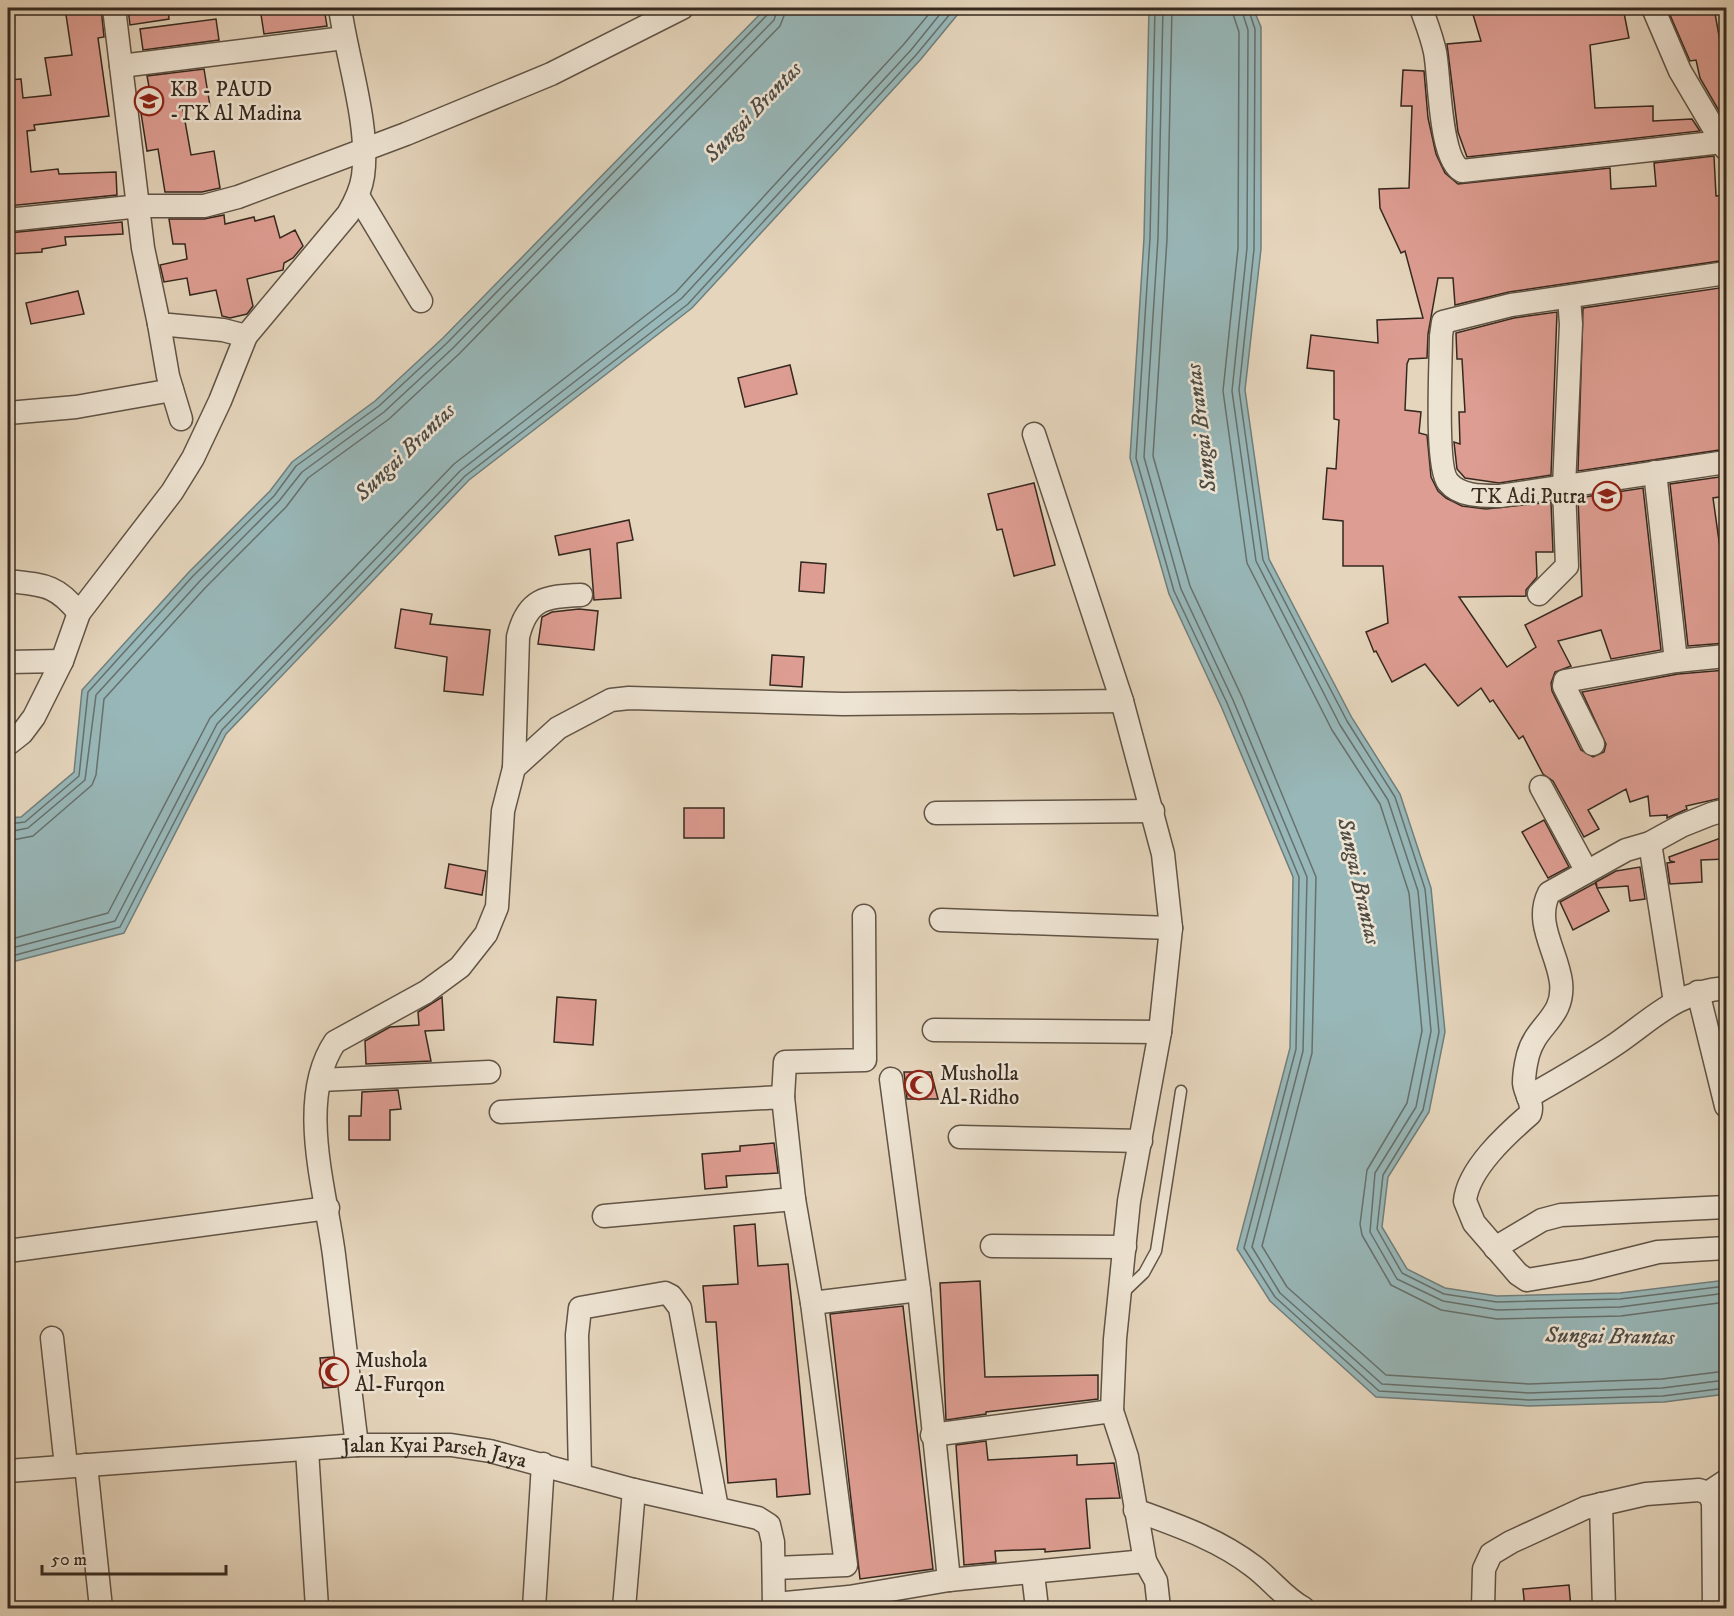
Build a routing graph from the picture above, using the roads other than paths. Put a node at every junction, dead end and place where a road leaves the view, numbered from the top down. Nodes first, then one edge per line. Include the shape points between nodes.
1 (114, 8) edge
2 (339, 8) edge
3 (682, 8) edge
4 (1421, 8) edge
5 (1653, 8) edge
6 (344, 38) junction
7 (121, 66) junction
8 (1724, 145) edge
9 (364, 150) junction
10 (358, 196) junction
11 (140, 206) junction
12 (8, 220) edge
13 (1726, 273) edge
14 (1569, 298) junction
15 (421, 301) dead end
16 (159, 324) junction
17 (246, 336) junction
18 (172, 390) junction
19 (8, 413) edge
20 (181, 419) dead end
21 (1034, 434) dead end
22 (1726, 462) edge
23 (1655, 472) junction
24 (1564, 487) junction
25 (8, 581) edge
26 (1539, 594) dead end
27 (581, 595) dead end
28 (79, 613) junction
29 (1726, 656) edge
30 (62, 661) junction
31 (1676, 661) junction
32 (8, 662) edge
33 (1122, 701) junction
34 (8, 744) edge
35 (1593, 744) dead end
36 (514, 768) junction
37 (1541, 786) dead end
38 (1726, 810) edge
39 (1153, 811) junction
40 (936, 813) dead end
41 (1650, 843) junction
42 (1586, 870) junction
43 (864, 916) dead end
44 (941, 921) dead end
45 (1171, 928) junction
46 (1726, 988) edge
47 (1698, 992) junction
48 (1676, 1002) junction
49 (934, 1030) dead end
50 (1160, 1032) junction
51 (489, 1072) dead end
52 (891, 1078) dead end
53 (320, 1080) junction
54 (1181, 1091) dead end
55 (783, 1097) junction
56 (1528, 1097) junction
57 (1726, 1106) edge
58 (501, 1112) dead end
59 (960, 1137) dead end
60 (1141, 1141) junction
61 (794, 1199) junction
62 (1726, 1207) edge
63 (328, 1208) junction
64 (604, 1216) dead end
65 (992, 1246) dead end
66 (1125, 1247) junction
67 (1495, 1248) junction
68 (1726, 1248) edge
69 (8, 1251) edge
70 (919, 1290) junction
71 (1119, 1297) junction
72 (812, 1303) junction
73 (52, 1338) dead end
74 (1112, 1412) junction
75 (932, 1435) junction
76 (357, 1445) junction
77 (307, 1450) junction
78 (543, 1464) junction
79 (76, 1466) junction
80 (8, 1471) edge
81 (580, 1475) junction
82 (1718, 1487) edge
83 (634, 1490) junction
84 (1601, 1504) junction
85 (717, 1508) junction
86 (1135, 1510) junction
87 (1145, 1561) junction
88 (846, 1565) junction
89 (775, 1568) junction
90 (1033, 1574) junction
91 (949, 1581) junction
92 (849, 1597) junction
93 (775, 1606) edge
94 (101, 1608) edge
95 (317, 1608) edge
96 (534, 1608) edge
97 (624, 1608) edge
98 (1037, 1608) edge
99 (1159, 1608) edge
100 (1303, 1608) edge
101 (1483, 1608) edge
102 (1604, 1608) edge
103 (1714, 1608) edge

1 - 7 street
2 - 6 street
3 - 9 street via 551,74
4 - 8 street via 1435,52 1451,156 1462,171
5 - 8 street via 1680,71
6 - 7 street
6 - 9 street via 351,58
7 - 11 street
9 - 10 street
9 - 11 street via 204,206
10 - 15 street
10 - 17 street via 348,214
11 - 12 street
11 - 16 street via 142,248
13 - 14 street
14 - 24 street
14 - 24 street via 1511,305 1443,322 1441,336 1442,460 1448,482 1477,496
16 - 17 street
16 - 18 street
17 - 28 street via 188,466 128,552
18 - 19 street via 86,406
18 - 20 street
21 - 33 street
22 - 23 street
23 - 24 street
23 - 31 street
24 - 26 street via 1567,566
25 - 28 street via 55,589
27 - 36 street via 547,597 529,609 522,620 518,637
28 - 30 street
29 - 31 street
30 - 32 street
30 - 34 street via 34,717
31 - 35 street via 1565,681 1563,686
33 - 36 street via 843,704 629,698 611,700 558,728
33 - 39 street
36 - 53 street via 503,811 497,907 486,934 460,967 426,992 335,1042 326,1055
37 - 42 street
38 - 41 street via 1681,826
39 - 40 street
39 - 45 street via 1163,854
41 - 42 street
41 - 48 street
42 - 56 street via 1549,893 1543,905 1562,997 1560,1007 1540,1031 1528,1055 1524,1082
43 - 55 street via 865,1060 786,1062
44 - 45 street
45 - 50 street
46 - 47 street
47 - 48 street
47 - 57 street
48 - 56 street
49 - 50 street
50 - 60 street
51 - 53 street
52 - 70 street
53 - 63 street via 318,1156
54 - 71 lane via 1156,1251 1143,1273
55 - 58 street
55 - 61 street
56 - 67 street via 1530,1114 1484,1161 1466,1195 1469,1215
59 - 60 street
60 - 66 street via 1129,1200
61 - 64 street
61 - 72 street
62 - 67 street via 1561,1215 1542,1221
63 - 69 street
63 - 76 street
65 - 66 street
66 - 71 street
67 - 68 street via 1518,1274 1532,1280 1658,1252
70 - 72 street
70 - 75 street
71 - 74 street
72 - 88 street
73 - 79 street
74 - 75 street
74 - 86 street via 1127,1457
75 - 91 street
76 - 77 street, Jalan Kyai Parseh Jaya
76 - 78 street, Jalan Kyai Parseh Jaya via 451,1445
77 - 79 street, Jalan Kyai Parseh Jaya
77 - 95 street
78 - 81 street, Jalan Kyai Parseh Jaya
78 - 96 street
79 - 80 street, Jalan Kyai Parseh Jaya
79 - 94 street
81 - 83 street, Jalan Kyai Parseh Jaya
81 - 85 street via 580,1308 665,1293 680,1308
82 - 84 street via 1646,1494
82 - 103 street via 1713,1503
83 - 85 street, Jalan Kyai Parseh Jaya
83 - 97 street
84 - 101 street via 1533,1531 1491,1554 1484,1569
84 - 102 street
85 - 89 street, Jalan Kyai Parseh Jaya via 758,1518 769,1525
86 - 87 street
86 - 100 street via 1224,1546
87 - 90 street
87 - 99 street via 1156,1581
88 - 89 street
88 - 92 street
89 - 93 street, Jalan Kyai Parseh Jaya
90 - 91 street
90 - 98 street
91 - 92 street
92 - 93 street

